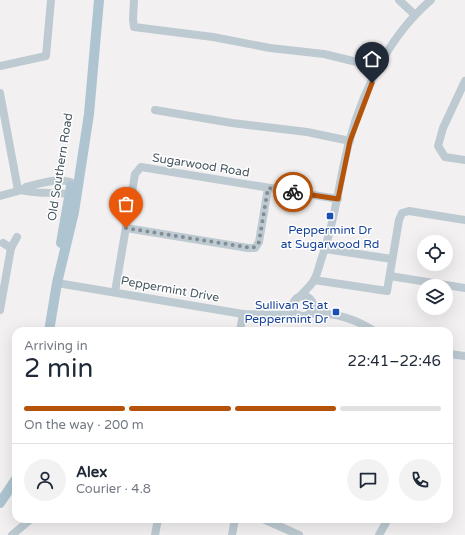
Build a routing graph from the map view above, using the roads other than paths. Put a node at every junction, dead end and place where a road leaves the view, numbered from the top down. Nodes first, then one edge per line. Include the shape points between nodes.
1 (50, 0) edge
2 (99, 0) edge
3 (134, 0) edge
4 (399, 0) edge
5 (431, 0) edge
6 (415, 15) junction
7 (0, 66) edge
8 (377, 72) junction
9 (464, 84) edge
10 (0, 93) edge
11 (155, 110) dead end
12 (350, 141) junction
13 (465, 160) edge
14 (75, 183) junction
15 (268, 188) junction
16 (20, 190) junction
17 (70, 194) junction
18 (0, 196) edge
19 (338, 199) junction
20 (465, 220) edge
21 (126, 228) junction
22 (17, 237) dead end
23 (3, 243) dead end
24 (10, 248) junction
25 (325, 249) junction
26 (392, 260) junction
27 (390, 276) junction
28 (313, 281) junction
29 (57, 283) junction
30 (465, 288) edge
31 (115, 292) junction
32 (300, 296) junction
33 (312, 302) junction
34 (293, 303) junction
35 (0, 310) edge
36 (243, 314) junction
37 (279, 314) junction
38 (310, 314) junction
39 (330, 314) junction
40 (298, 315) junction
41 (50, 327) edge
42 (241, 327) edge
43 (366, 327) edge
44 (453, 354) edge
45 (465, 356) edge
46 (12, 485) edge
47 (0, 503) edge
48 (26, 523) edge
49 (157, 523) edge
50 (234, 523) edge
51 (272, 523) edge
52 (386, 523) edge
53 (12, 535) edge
54 (155, 535) edge
55 (232, 535) edge
56 (299, 535) edge
57 (379, 535) edge

1 - 7 street via 46,56
2 - 14 main road, Old Southern Road via 89,114
3 - 8 street via 134,27 324,54 357,62
4 - 6 street
5 - 6 street
6 - 8 street via 395,39
8 - 12 street via 366,94
9 - 13 street via 443,128 438,146 444,157
10 - 16 street
11 - 12 street via 301,131
12 - 19 street
14 - 16 street via 47,182
14 - 17 main road, Old Southern Road
14 - 29 main road, Old Southern Road via 70,230
15 - 19 street, Sugarwood Road
15 - 21 street via 259,242 255,248
15 - 21 street, Sugarwood Road via 141,167 135,174
16 - 17 street
16 - 18 street
17 - 29 main road, Old Southern Road via 57,266
19 - 25 street
20 - 26 street via 409,211 402,213
21 - 31 street, Sugarwood Road
22 - 24 street
23 - 24 street
24 - 35 street
25 - 26 street
25 - 28 street
26 - 27 street
27 - 28 street via 387,291
27 - 30 street
28 - 32 street
28 - 33 street
29 - 31 street, Peppermint Drive
29 - 41 main road, Old Southern Road
31 - 36 street, Peppermint Drive
32 - 33 street
32 - 34 street
33 - 38 street via 313,309
33 - 39 street
34 - 37 street
34 - 40 street via 293,310
36 - 37 street, Peppermint Drive
36 - 42 street
37 - 40 street, Peppermint Drive
38 - 39 street
38 - 40 street
39 - 43 street
44 - 45 street
46 - 47 main road
48 - 53 street
49 - 54 street
50 - 55 street
51 - 56 street
52 - 57 street

